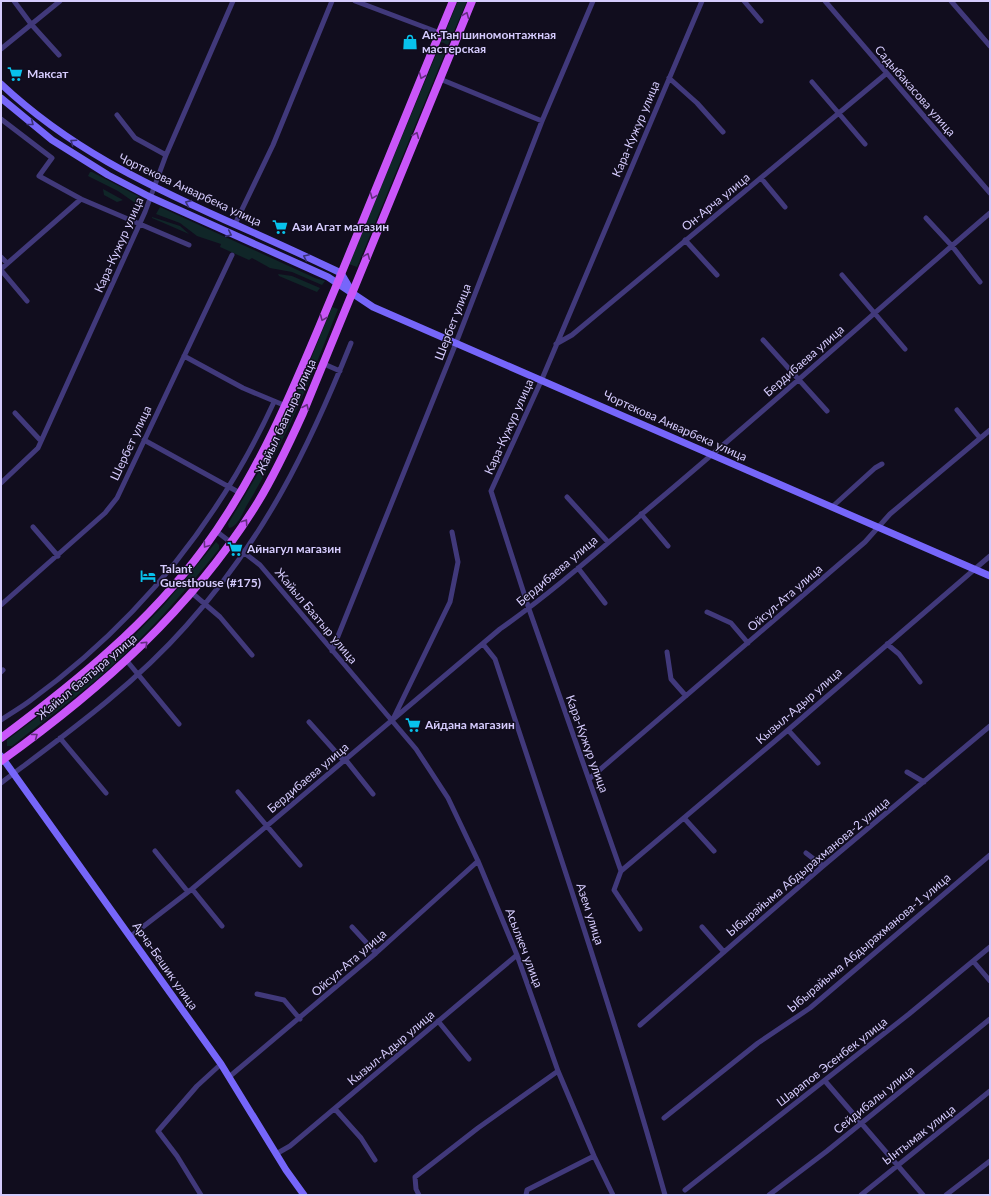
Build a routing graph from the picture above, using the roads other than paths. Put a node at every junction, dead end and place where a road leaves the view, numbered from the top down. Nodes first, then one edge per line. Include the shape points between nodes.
1 (14, 1) edge
2 (60, 1) edge
3 (233, 1) edge
4 (332, 1) edge
5 (355, 1) edge
6 (453, 1) edge
7 (472, 1) edge
8 (593, 1) edge
9 (702, 1) edge
10 (744, 1) edge
11 (825, 1) edge
12 (951, 1) edge
13 (761, 21) dead end
14 (31, 24) junction
15 (440, 33) junction
16 (990, 46) edge
17 (1, 49) edge
18 (59, 55) dead end
19 (887, 73) junction
20 (669, 78) junction
21 (440, 79) junction
22 (812, 82) dead end
23 (1, 84) edge
24 (1, 98) edge
25 (838, 113) junction
26 (116, 115) dead end
27 (1, 119) edge
28 (542, 122) junction
29 (723, 132) dead end
30 (866, 144) dead end
31 (166, 155) junction
32 (761, 178) junction
33 (154, 188) junction
34 (990, 194) edge
35 (150, 197) junction
36 (81, 199) junction
37 (785, 207) dead end
38 (990, 213) edge
39 (926, 218) dead end
40 (140, 224) junction
41 (235, 224) junction
42 (685, 240) junction
43 (189, 245) dead end
44 (952, 246) junction
45 (232, 255) dead end
46 (1, 257) edge
47 (7, 264) junction
48 (1, 269) edge
49 (341, 273) junction
50 (717, 275) dead end
51 (842, 275) dead end
52 (337, 282) junction
53 (980, 282) dead end
54 (352, 292) junction
55 (27, 301) dead end
56 (875, 313) junction
57 (763, 340) dead end
58 (351, 343) dead end
59 (456, 343) junction
60 (556, 344) junction
61 (905, 349) dead end
62 (184, 356) junction
63 (324, 364) junction
64 (340, 371) junction
65 (798, 379) junction
66 (542, 380) junction
67 (274, 402) junction
68 (286, 406) junction
69 (827, 410) dead end
70 (957, 410) dead end
71 (15, 413) dead end
72 (990, 430) edge
73 (980, 438) junction
74 (144, 440) junction
75 (41, 441) junction
76 (712, 454) junction
77 (882, 464) dead end
78 (1, 482) edge
79 (230, 487) junction
80 (240, 493) junction
81 (567, 497) dead end
82 (832, 507) junction
83 (641, 514) junction
84 (33, 527) dead end
85 (878, 528) junction
86 (216, 531) junction
87 (452, 532) dead end
88 (231, 542) junction
89 (608, 542) junction
90 (668, 546) dead end
91 (244, 553) junction
92 (58, 556) junction
93 (990, 556) edge
94 (578, 568) junction
95 (974, 569) junction
96 (990, 576) edge
97 (192, 593) junction
98 (605, 603) dead end
99 (205, 604) junction
100 (1, 605) edge
101 (529, 609) junction
102 (708, 612) dead end
103 (748, 643) junction
104 (483, 644) junction
105 (887, 644) junction
106 (332, 651) junction
107 (667, 652) dead end
108 (252, 655) dead end
109 (127, 661) junction
110 (138, 674) junction
111 (920, 682) dead end
112 (686, 696) junction
113 (1, 720) edge
114 (309, 722) dead end
115 (392, 722) junction
116 (179, 724) dead end
117 (990, 726) edge
118 (788, 730) junction
119 (1, 738) edge
120 (60, 738) junction
121 (2, 759) edge
122 (344, 760) junction
123 (818, 763) dead end
124 (907, 772) dead end
125 (13, 774) junction
126 (589, 779) junction
127 (1, 782) edge
128 (924, 782) junction
129 (238, 792) dead end
130 (106, 793) dead end
131 (373, 794) dead end
132 (684, 818) junction
133 (266, 826) junction
134 (155, 851) dead end
135 (714, 852) dead end
136 (806, 853) dead end
137 (990, 855) edge
138 (478, 861) junction
139 (300, 865) dead end
140 (823, 866) junction
141 (621, 871) junction
142 (190, 890) junction
143 (222, 926) dead end
144 (352, 927) dead end
145 (702, 927) dead end
146 (640, 929) dead end
147 (131, 936) junction
148 (990, 947) edge
149 (724, 952) junction
150 (376, 953) junction
151 (517, 955) junction
152 (973, 961) junction
153 (990, 981) edge
154 (257, 994) dead end
155 (300, 1019) junction
156 (990, 1019) edge
157 (438, 1021) junction
158 (640, 1025) dead end
159 (469, 1059) dead end
160 (221, 1064) junction
161 (558, 1071) junction
162 (229, 1077) junction
163 (825, 1081) junction
164 (990, 1091) edge
165 (335, 1109) junction
166 (664, 1118) dead end
167 (861, 1124) junction
168 (276, 1154) junction
169 (594, 1156) junction
170 (375, 1160) dead end
171 (990, 1161) edge
172 (897, 1165) junction
173 (685, 1190) dead end
174 (201, 1195) edge
175 (304, 1195) edge
176 (419, 1195) edge
177 (526, 1195) edge
178 (613, 1195) edge
179 (665, 1195) edge
180 (769, 1195) edge
181 (861, 1195) edge
182 (923, 1195) edge
183 (946, 1195) edge

1 - 14 street
2 - 14 street
3 - 31 street, Кара-Кужур улица
4 - 41 street via 273,145
5 - 15 street
6 - 15 main road, Жайыл баатыра улица
21 -> 7 main road, Жайыл баатыра улица
8 - 28 street, Шербет улица
9 - 20 street, Кара-Кужур улица
10 - 13 street
11 - 19 street, Садыбакасова улица
12 - 16 street
14 - 17 street
14 - 18 street
15 -> 49 main road, Жайыл баатыра улица
19 - 25 street, Он-Арча улица
19 - 34 street, Садыбакасова улица
20 - 29 street via 697,103
20 - 60 street, Кара-Кужур улица
21 - 28 street
54 -> 21 main road, Жайыл баатыра улица
22 - 25 street
33 -> 23 street, Чортекова Анварбека улица via 64,136
24 -> 35 street, Чортекова Анварбека улица via 26,120 80,159
25 - 30 street
25 - 32 street, Он-Арча улица
26 - 31 street via 135,138
27 - 36 street via 52,158 39,176
28 - 59 street, Шербет улица
31 - 33 street, Кара-Кужур улица
32 - 37 street
32 - 42 street, Он-Арча улица
33 - 35 street, Кара-Кужур улица
41 -> 33 street, Чортекова Анварбека улица
35 - 40 street, Кара-Кужур улица
35 -> 52 street, Чортекова Анварбека улица
36 - 40 street
36 - 47 street
38 - 44 street, Бердибаева улица
39 - 44 street
40 - 43 street
40 - 75 street, Кара-Кужур улица
49 -> 41 street, Чортекова Анварбека улица
42 - 50 street
42 - 60 street, Он-Арча улица via 572,335
44 - 53 street
44 - 56 street, Бердибаева улица
45 - 62 street, Шербет улица
46 - 47 street
47 - 48 street
48 - 55 street
49 - 52 main road, Жайыл баатыра улица
49 - 54 street
51 - 56 street
52 - 54 street, Чортекова Анварбека улица
52 -> 68 main road, Жайыл баатыра улица
54 - 59 street, Чортекова Анварбека улица via 373,307
54 - 63 main road, Жайыл баатыра улица
56 - 61 street
56 - 65 street, Бердибаева улица
57 - 65 street
58 - 64 street
59 - 66 street, Чортекова Анварбека улица
59 - 106 street, Шербет улица
60 - 66 street, Кара-Кужур улица
62 - 67 street
62 - 74 street, Шербет улица
63 - 64 street
88 -> 63 main road, Жайыл баатыра улица via 258,503 280,462
64 - 91 street via 293,474
65 - 69 street
65 - 76 street, Бердибаева улица
66 - 76 street, Чортекова Анварбека улица
66 - 101 street, Кара-Кужур улица via 491,491
67 - 68 street
67 - 79 street
68 - 80 main road, Жайыл баатыра улица via 265,450
70 - 73 street
71 - 75 street
72 - 73 street, Ойсул-Ата улица
73 - 85 street, Ойсул-Ата улица via 890,514
74 - 79 street
74 - 92 street, Шербет улица via 111,506
75 - 78 street, Кара-Кужур улица via 34,453
76 - 82 street, Чортекова Анварбека улица
76 - 83 street, Бердибаева улица
77 - 82 street
79 - 80 street
79 - 113 street via 188,548 130,615 98,646 53,683
80 - 86 main road, Жайыл баатыра улица
81 - 89 street
82 - 85 street, Чортекова Анварбека улица
83 - 89 street, Бердибаева улица
83 - 90 street
84 - 92 street
85 - 95 street, Чортекова Анварбека улица
85 - 103 street, Ойсул-Ата улица
86 - 88 street, Жайыл Баатыр улица
86 -> 119 main road, Жайыл баатыра улица via 163,598 114,648 67,688
87 - 115 street via 458,562 450,602
88 - 91 street, Жайыл Баатыр улица
88 - 97 main road, Жайыл баатыра улица
89 - 94 street, Бердибаева улица
91 - 99 street
91 - 106 street, Жайыл Баатыр улица via 260,565
92 - 100 street, Шербет улица
93 - 95 street, Кызыл-Адыр улица
94 - 98 street
94 - 101 street, Бердибаева улица
95 - 96 street, Чортекова Анварбека улица
95 - 105 street, Кызыл-Адыр улица
97 - 99 street
109 -> 97 main road, Жайыл баатыра улица
99 - 108 street via 220,617
99 - 110 street
101 - 104 street, Бердибаева улица
101 - 126 street, Кара-Кужур улица
102 - 103 street via 731,623
103 - 112 street, Ойсул-Ата улица
104 - 115 street, Бердибаева улица
104 - 179 street, Азем улица via 495,659 552,830
105 - 111 street
105 - 118 street, Кызыл-Адыр улица
106 - 115 street, Жайыл Баатыр улица
107 - 112 street via 671,679
109 - 110 street
121 -> 109 main road, Жайыл баатыра улица via 78,703
110 - 116 street
110 - 120 street
112 - 126 street, Ойсул-Ата улица
114 - 122 street
115 - 122 street, Бердибаева улица
115 - 138 street, Асылкеч улица via 416,749 448,798
117 - 128 street, Ыбырайыма Абдырахманова-2 улица
118 - 123 street
118 - 132 street, Кызыл-Адыр улица
120 - 125 street
120 - 130 street
121 - 125 street, Арча-Бешик улица
122 - 131 street
122 - 133 street, Бердибаева улица
124 - 128 street
125 - 127 street
125 - 147 street, Арча-Бешик улица
126 - 141 street, Кара-Кужур улица
128 - 140 street, Ыбырайыма Абдырахманова-2 улица
129 - 133 street
132 - 135 street
132 - 141 street, Кызыл-Адыр улица
133 - 139 street
133 - 142 street, Бердибаева улица
134 - 142 street
136 - 140 street
137 - 166 street, Ыбырайыма Абдырахманова-1 улица via 810,1008 758,1043
138 - 150 street, Ойсул-Ата улица
138 - 151 street, Асылкеч улица
140 - 149 street, Ыбырайыма Абдырахманова-2 улица
141 - 146 street via 614,890
142 - 143 street
142 - 147 street, Бердибаева улица
144 - 150 street
145 - 149 street
147 - 160 street, Арча-Бешик улица
148 - 152 street, Шарапов Эсенбек улица
149 - 158 street, Ыбырайыма Абдырахманова-2 улица
150 - 155 street, Ойсул-Ата улица
151 - 157 street, Кызыл-Адыр улица
151 - 161 street, Асылкеч улица
152 - 153 street
152 - 163 street, Шарапов Эсенбек улица
154 - 155 street via 284,1000
155 - 162 street, Ойсул-Ата улица
156 - 167 street, Сейдибалы улица
157 - 159 street
157 - 165 street, Кызыл-Адыр улица
160 - 162 street, Арча-Бешик улица
160 - 174 street via 197,1086 158,1131
161 - 169 street, Асылкеч улица
161 - 176 street via 415,1177
162 - 168 street, Арча-Бешик улица
163 - 167 street
163 - 173 street, Шарапов Эсенбек улица
164 - 172 street, Ынтымак улица
165 - 168 street, Кызыл-Адыр улица via 290,1146
165 - 170 street via 361,1138
167 - 172 street
167 - 180 street, Сейдибалы улица
168 - 175 street, Арча-Бешик улица
169 - 177 street via 527,1190
169 - 178 street, Асылкеч улица
171 - 183 street
172 - 181 street, Ынтымак улица
172 - 182 street

